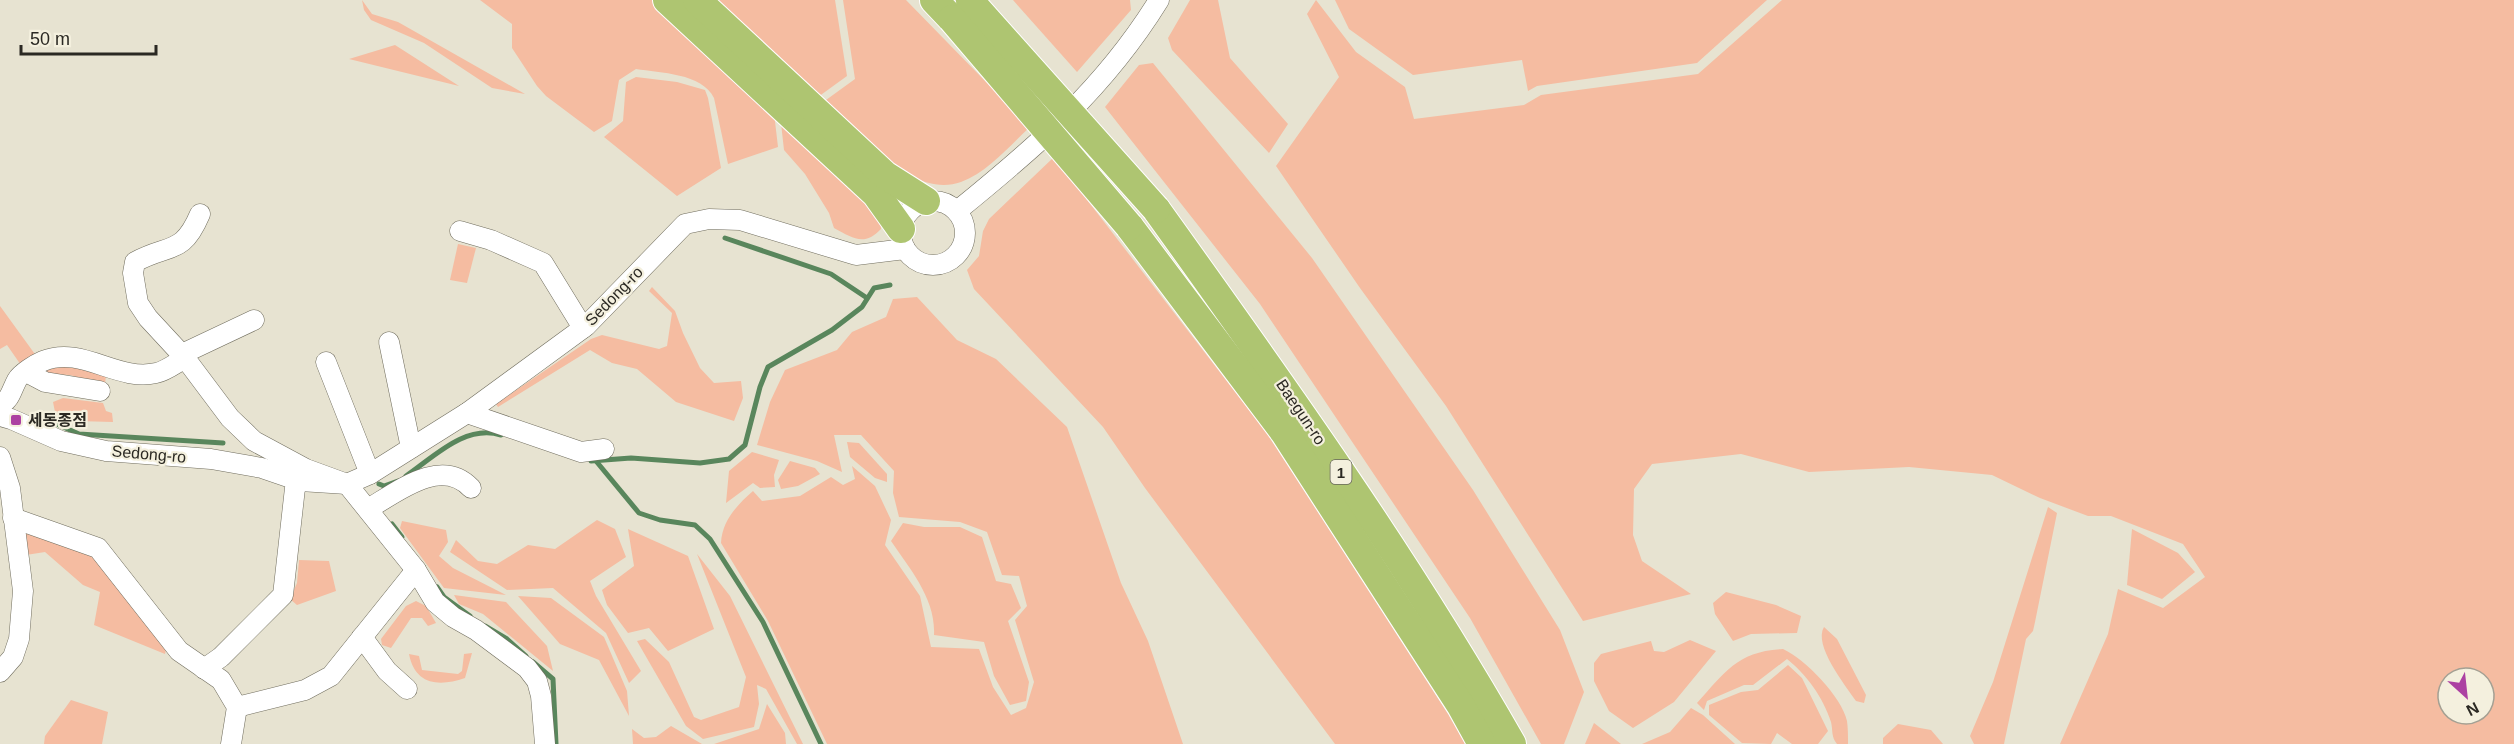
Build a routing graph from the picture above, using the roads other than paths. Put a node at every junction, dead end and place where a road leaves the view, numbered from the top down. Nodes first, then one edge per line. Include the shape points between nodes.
1 (667, 0) edge
2 (697, 0) edge
3 (1159, 0) edge
4 (956, 5) edge
5 (927, 201) junction
6 (957, 211) junction
7 (200, 214) dead end
8 (460, 231) dead end
9 (903, 239) junction
10 (254, 320) dead end
11 (583, 328) junction
12 (389, 342) dead end
13 (183, 356) junction
14 (326, 362) dead end
15 (26, 372) junction
16 (100, 391) dead end
17 (0, 405) edge
18 (466, 413) junction
19 (0, 416) edge
20 (411, 448) junction
21 (604, 449) dead end
22 (0, 457) edge
23 (370, 474) junction
24 (300, 481) junction
25 (347, 484) junction
26 (471, 488) dead end
27 (368, 509) junction
28 (13, 518) junction
29 (416, 570) junction
30 (362, 637) junction
31 (204, 669) junction
32 (0, 672) edge
33 (406, 689) dead end
34 (237, 707) junction
35 (231, 744) edge
36 (545, 744) edge
37 (1482, 744) edge
38 (1512, 744) edge

1 - 9 highway via 876,194
2 - 5 highway via 885,175
3 - 6 street via 1138,34 1095,88 1037,145
4 - 37 highway, Baegun-ro / 1, bridge via 1284,432
4 - 38 highway, Baegun-ro / 1, bridge via 1156,210 1305,415
5 - 6 street via 948,204
5 - 9 street via 908,213
6 - 9 street via 964,240 954,257 935,265 925,264 915,260
7 - 13 street via 192,234 178,246 135,262 133,273 138,303
8 - 11 street via 543,263
9 - 11 street, Sedong-ro via 856,255 740,220 709,219 685,224
10 - 13 street
11 - 18 street, Sedong-ro
12 - 20 street
13 - 15 street via 156,373 132,373 79,357 59,356
13 - 25 street via 230,418 254,441 306,469
14 - 23 street
15 - 16 street via 45,382
15 - 17 street via 19,377 9,400
18 - 20 street, Sedong-ro
18 - 21 street via 581,452
19 - 24 street, Sedong-ro via 61,441 106,451 211,459 262,468
20 - 23 street, Sedong-ro
22 - 28 street via 10,488
23 - 25 street, Sedong-ro
24 - 25 street, Sedong-ro
24 - 31 street via 295,488 283,595
25 - 27 street
26 - 27 street via 444,474 413,482
27 - 29 street
28 - 31 street via 99,548 179,651
28 - 32 street via 23,591 20,627 13,657
29 - 30 street
29 - 36 street via 435,602 527,668 537,681
30 - 33 street
30 - 34 street via 331,676 305,690
31 - 34 street via 221,680
34 - 35 street

